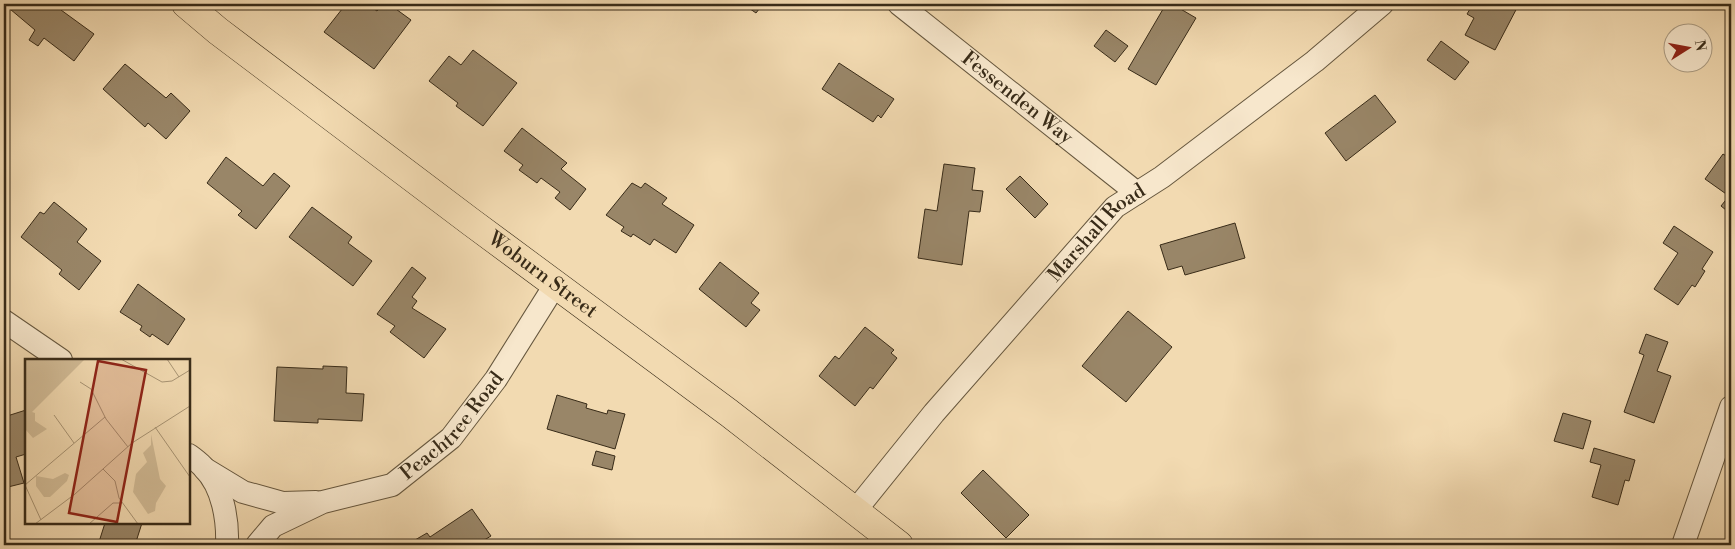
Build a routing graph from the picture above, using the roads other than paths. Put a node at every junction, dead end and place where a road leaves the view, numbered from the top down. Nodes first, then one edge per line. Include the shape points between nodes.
1 (186, 4) edge
2 (899, 4) edge
3 (1382, 4) edge
4 (1137, 193) junction
5 (555, 285) junction
6 (4, 321) edge
7 (60, 359) edge
8 (1731, 407) edge
9 (1725, 444) edge
10 (197, 462) edge
11 (323, 502) junction
12 (855, 511) junction
13 (227, 545) edge
14 (257, 545) edge
15 (899, 545) edge
16 (1684, 545) edge

1 - 5 main road, Woburn Street
2 - 4 street, Fessenden Way
3 - 4 street, Marshall Road via 1315,61
4 - 12 street, Marshall Road via 1115,207 934,413
5 - 11 street, Peachtree Road via 496,379 451,438 392,485
5 - 12 main road, Woburn Street via 730,413
6 - 7 street
8 - 9 street
9 - 16 street
10 - 11 street via 243,492 283,503
10 - 13 street via 222,496 228,529
11 - 14 street, Peachtree Road via 273,526
12 - 15 main road, Woburn Street

